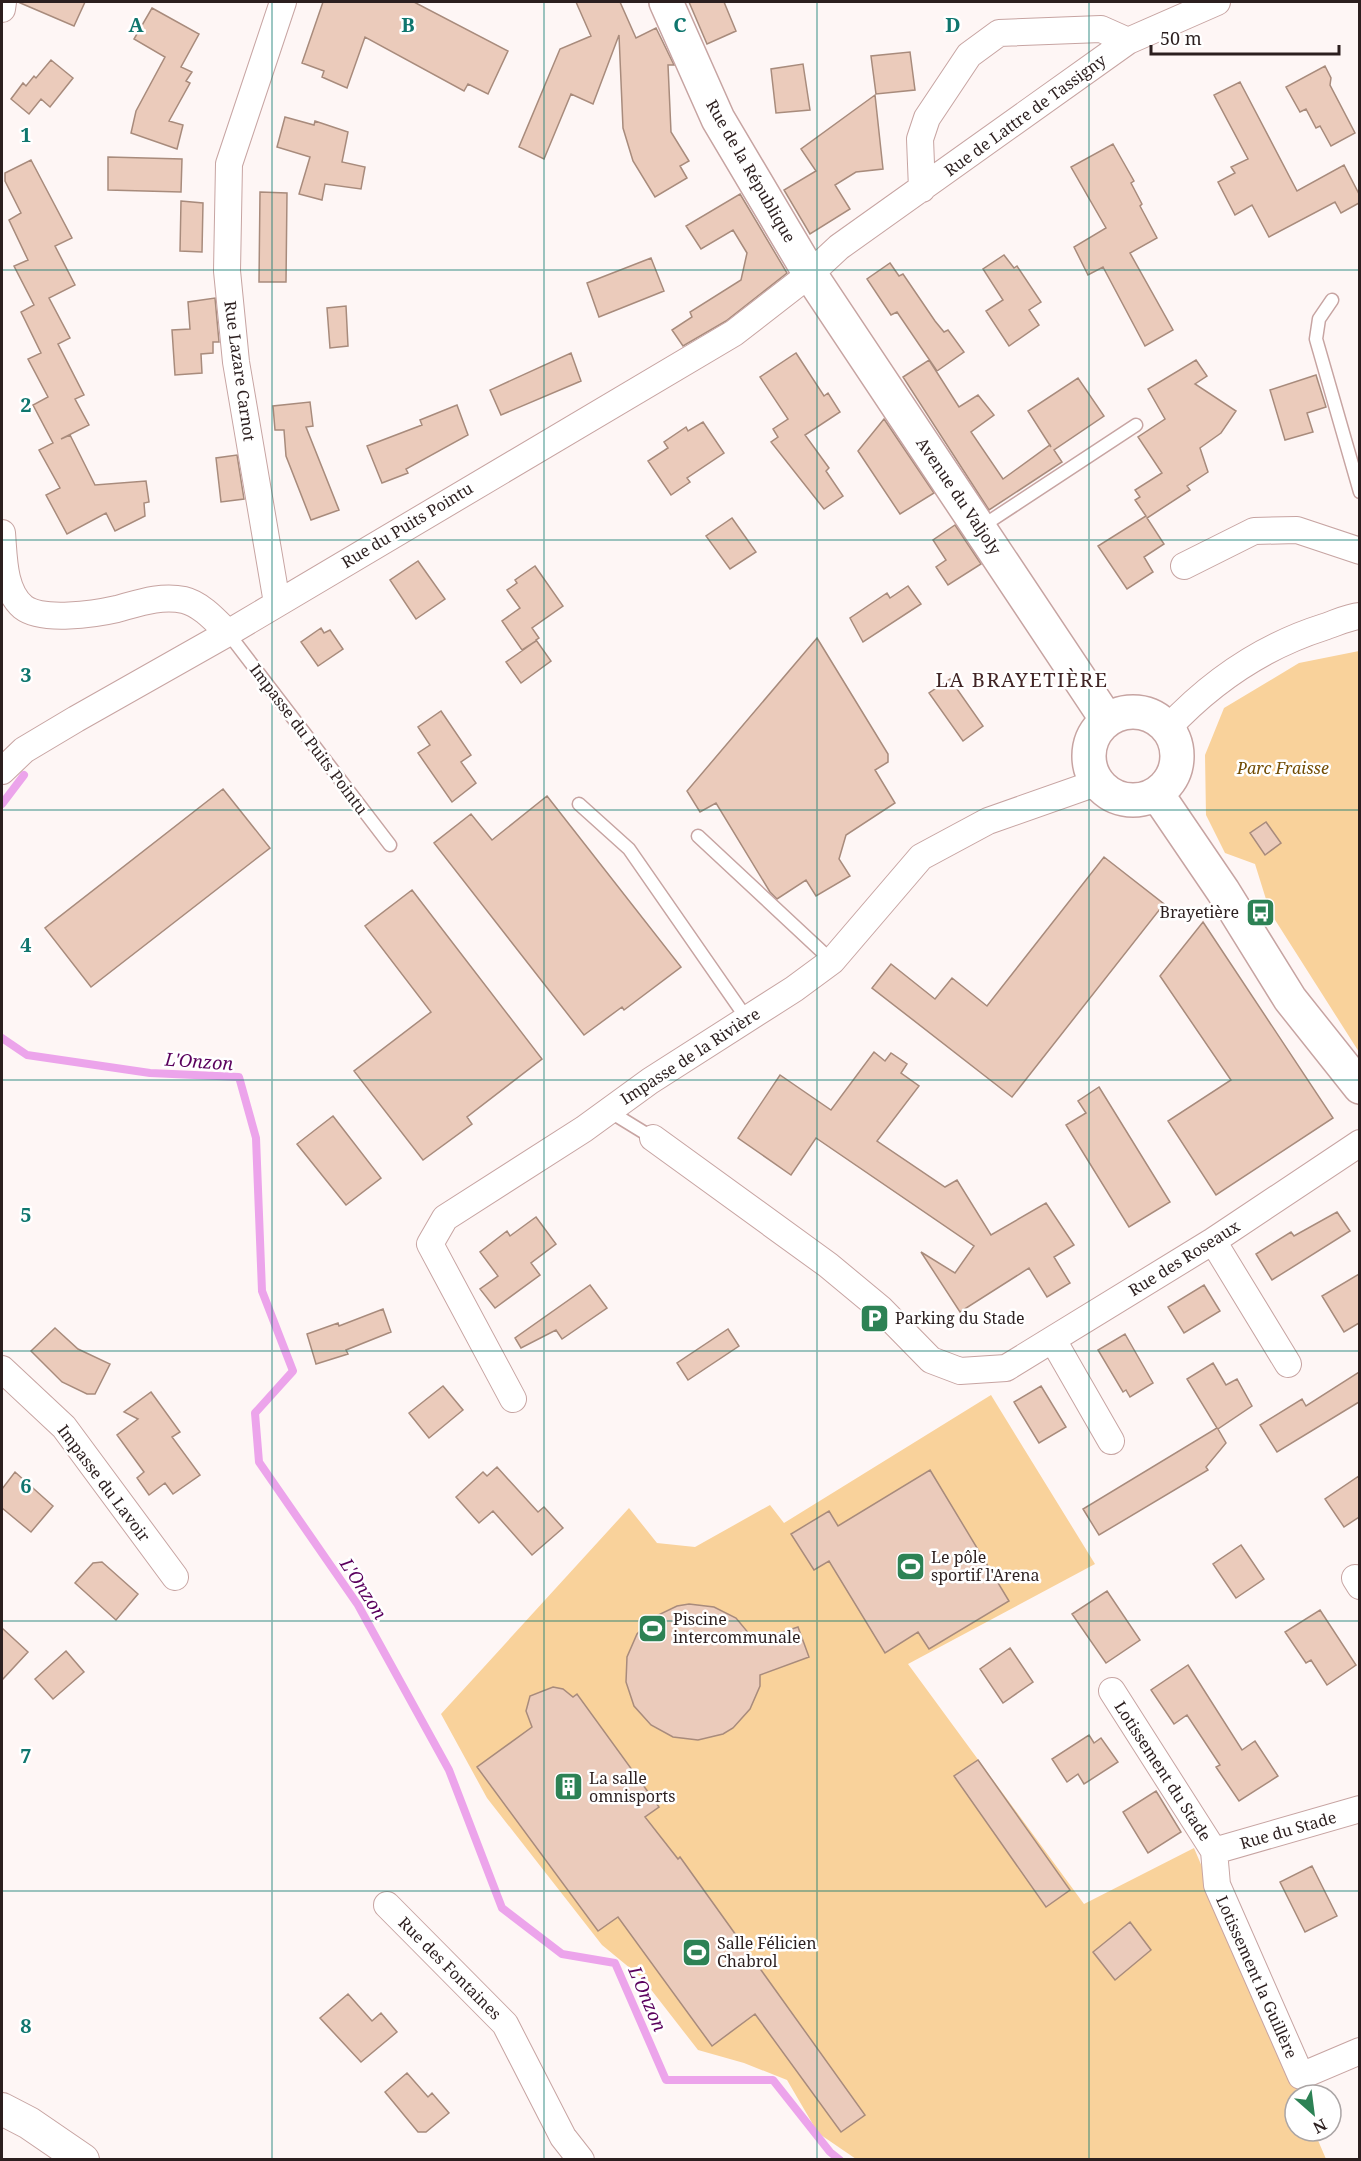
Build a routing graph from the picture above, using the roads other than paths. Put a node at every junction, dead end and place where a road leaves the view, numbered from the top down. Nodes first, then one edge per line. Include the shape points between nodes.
1 (3, 2) edge
2 (283, 2) edge
3 (666, 2) edge
4 (1217, 2) edge
5 (2, 9) edge
6 (1177, 9) edge
7 (1128, 41) junction
8 (922, 189) junction
9 (810, 274) junction
10 (1332, 300) dead end
11 (1136, 425) dead end
12 (1359, 492) edge
13 (981, 527) junction
14 (2, 533) edge
15 (1359, 551) edge
16 (1184, 566) dead end
17 (277, 603) junction
18 (1359, 616) edge
19 (228, 633) junction
20 (1107, 720) junction
21 (1168, 729) junction
22 (2, 771) edge
23 (1096, 783) junction
24 (1158, 794) junction
25 (579, 804) dead end
26 (698, 836) dead end
27 (390, 845) dead end
28 (832, 961) junction
29 (747, 1019) junction
30 (1359, 1087) edge
31 (608, 1110) junction
32 (653, 1138) joint
33 (1359, 1143) edge
34 (1213, 1241) junction
35 (1053, 1340) junction
36 (1288, 1364) dead end
37 (2, 1369) edge
38 (513, 1399) dead end
39 (1112, 1441) dead end
40 (175, 1577) dead end
41 (1112, 1691) dead end
42 (1359, 1809) edge
43 (1215, 1851) junction
44 (387, 1905) dead end
45 (1359, 2051) edge
46 (2, 2109) edge
47 (82, 2160) edge
48 (581, 2160) edge

1 - 5 street
2 - 17 street, Rue Lazare Carnot via 229,164 227,271 236,362
3 - 9 main road, Rue de la République via 718,119
4 - 6 street, Rue de Lattre de Tassigny
6 - 7 street, Rue de Lattre de Tassigny
7 - 8 street, Rue de Lattre de Tassigny
7 - 8 street, Rue de Lattre de Tassigny via 1101,29 999,33 969,55 927,118 920,139
8 - 9 street, Rue de Lattre de Tassigny via 839,246
9 - 13 main road, Avenue du Valjoly
9 - 17 street, Rue du Puits Pointu via 734,333
10 - 12 lane via 1319,319 1316,339
11 - 13 lane
13 - 20 main road, Avenue du Valjoly
14 - 19 street via 9,585 23,607 47,615 96,614 159,598 186,601
15 - 16 street via 1297,530 1254,531
17 - 19 street, Rue du Puits Pointu
18 - 21 street via 1294,636 1236,669
19 - 22 street, Rue du Puits Pointu via 24,750
19 - 27 lane, Impasse du Puits Pointu
20 - 21 main road via 1139,712 1158,719
20 - 23 main road via 1090,742 1090,770
21 - 24 main road via 1178,757 1174,772
23 - 24 main road via 1105,792 1129,801
23 - 28 street, Impasse de la Rivière via 988,821 921,857
24 - 30 main road via 1290,999
25 - 29 lane via 629,849
26 - 28 lane
28 - 29 street, Impasse de la Rivière
29 - 31 street, Impasse de la Rivière
31 - 32 lane
31 - 38 street, Impasse de la Rivière via 446,1218 430,1244
32 - 35 street, Rue des Roseaux via 828,1265 881,1309 931,1360 960,1371 1006,1368
33 - 34 street, Rue des Roseaux
34 - 35 street, Rue des Roseaux
34 - 36 street
35 - 39 street
37 - 40 street, Impasse du Lavoir via 64,1426
41 - 43 street, Lotissement du Stade
42 - 43 street, Rue du Stade
43 - 45 street, Lotissement la Guillère via 1217,1885 1300,2076
44 - 48 street, Rue des Fontaines via 505,2024 563,2137
46 - 47 street

